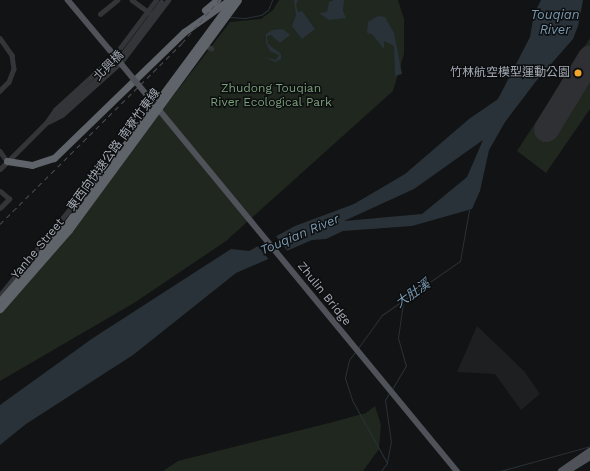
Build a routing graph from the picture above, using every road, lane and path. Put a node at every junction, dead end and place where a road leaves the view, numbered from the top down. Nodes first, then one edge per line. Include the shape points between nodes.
1 (68, 0) edge
2 (117, 0) edge
3 (132, 0) edge
4 (168, 0) edge
5 (217, 0) edge
6 (231, 0) edge
7 (238, 0) edge
8 (160, 1) edge
9 (148, 12) junction
10 (100, 14) dead end
11 (155, 17) junction
12 (0, 38) edge
13 (211, 48) dead end
14 (118, 59) junction
15 (124, 87) junction
16 (0, 91) edge
17 (46, 123) junction
18 (0, 152) edge
19 (7, 161) junction
20 (0, 169) edge
21 (1, 192) dead end
22 (0, 208) edge
23 (0, 295) edge
24 (0, 301) edge
25 (0, 309) edge
26 (590, 451) edge
27 (590, 457) edge
28 (458, 471) edge
29 (561, 471) edge
30 (568, 471) edge

1 - 14 main road, Zhulin Bridge, bridge
2 - 10 street
3 - 9 street
4 - 11 street
5 - 15 highway via 182,29
6 - 15 highway via 184,32
6 - 24 highway, 東西向快速公路 南寮竹東線, bridge via 65,226
7 - 25 highway, 東西向快速公路 南寮竹東線, bridge via 69,230
8 - 9 street
8 - 14 street, 北興橋, bridge
9 - 11 street
9 - 14 street
11 - 14 street
12 - 16 street via 12,55 13,75
13 - 23 street, Yanhe Street via 204,44 195,45 89,187
14 - 17 street, 北興橋
14 - 17 street via 55,110
14 - 17 street via 62,115
14 - 28 main road, Zhulin Bridge, bridge
15 - 19 highway via 54,158 32,164
17 - 19 street
18 - 19 street
19 - 20 street
21 - 22 street via 9,199
26 - 29 main road
27 - 30 main road

